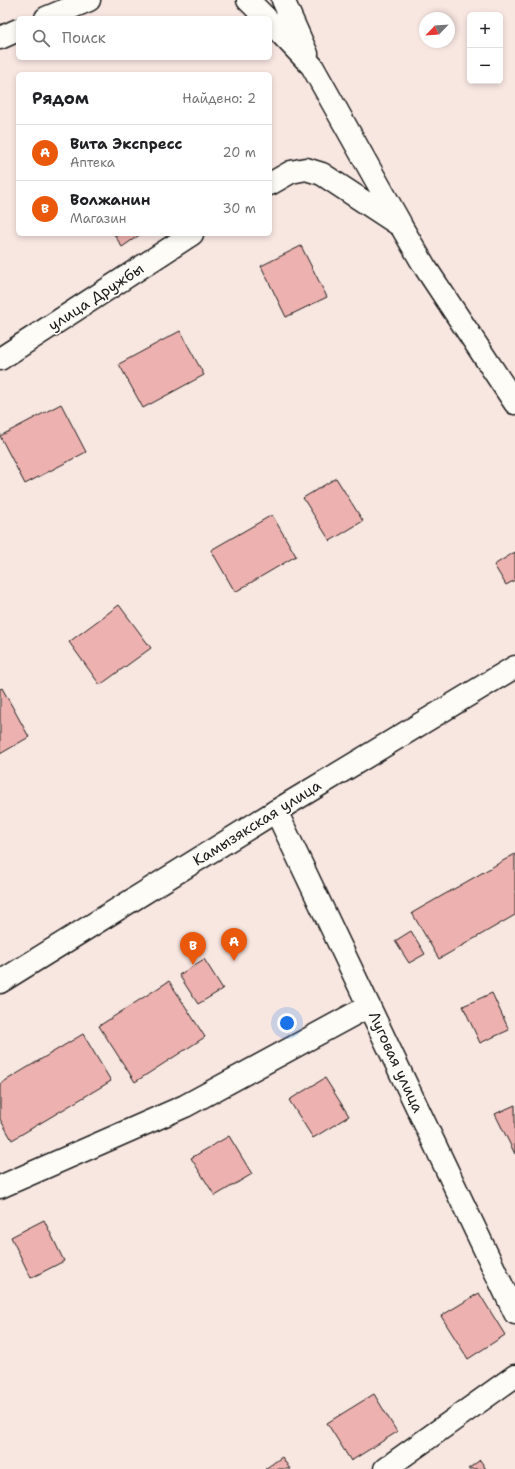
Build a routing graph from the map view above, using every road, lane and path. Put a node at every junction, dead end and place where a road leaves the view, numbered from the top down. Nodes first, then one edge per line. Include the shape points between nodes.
1 (89, 0) edge
2 (248, 0) edge
3 (283, 0) edge
4 (51, 16) edge
5 (264, 16) edge
6 (272, 24) edge
7 (16, 31) edge
8 (0, 38) edge
9 (312, 66) junction
10 (272, 183) edge
11 (401, 226) junction
12 (189, 236) edge
13 (0, 359) edge
14 (515, 403) edge
15 (515, 667) edge
16 (276, 811) junction
17 (0, 982) edge
18 (369, 1006) junction
19 (0, 1187) edge
20 (515, 1313) edge
21 (515, 1376) edge
22 (385, 1469) edge

1 - 4 street
2 - 5 street
3 - 9 street
6 - 9 street
7 - 8 street
9 - 11 street
10 - 11 street via 291,172 306,169 322,174
11 - 14 street via 425,267
12 - 13 street, улица Дружбы
15 - 16 street, Камызякская улица
16 - 17 street, Камызякская улица
16 - 18 street, Луговая улица
18 - 19 street via 185,1106
18 - 20 street, Луговая улица
21 - 22 street

